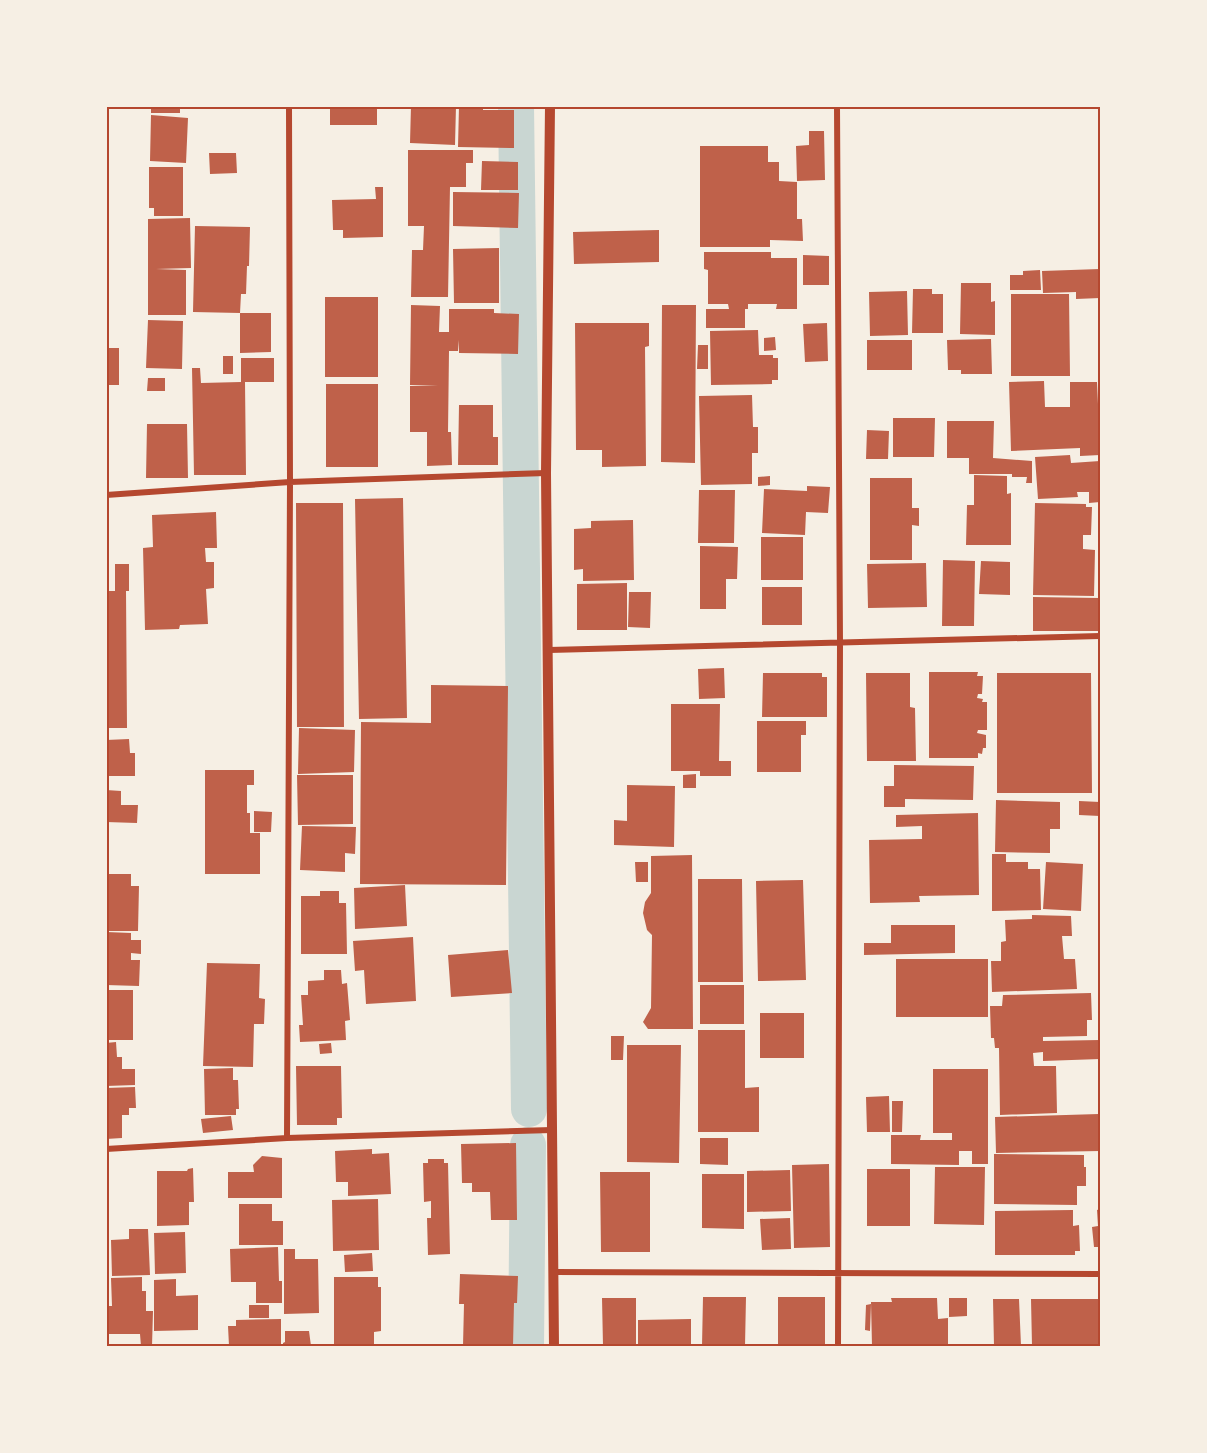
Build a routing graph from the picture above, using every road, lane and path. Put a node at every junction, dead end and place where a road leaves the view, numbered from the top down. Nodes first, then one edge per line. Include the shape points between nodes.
1 (289, 106) edge
2 (550, 106) edge
3 (837, 106) edge
4 (546, 473) junction
5 (290, 482) junction
6 (106, 495) edge
7 (1101, 636) edge
8 (840, 642) junction
9 (549, 650) junction
10 (552, 1130) junction
11 (287, 1138) junction
12 (106, 1149) edge
13 (554, 1272) junction
14 (837, 1274) junction
15 (1101, 1274) edge
16 (554, 1347) edge
17 (838, 1347) edge

1 - 5 street
2 - 4 street
3 - 8 street
4 - 5 street
4 - 9 street
5 - 6 street
5 - 11 street
7 - 8 street
8 - 9 street
8 - 14 street
9 - 10 street
10 - 11 street
10 - 13 street
11 - 12 street
13 - 14 street
13 - 16 street
14 - 15 street
14 - 17 street

